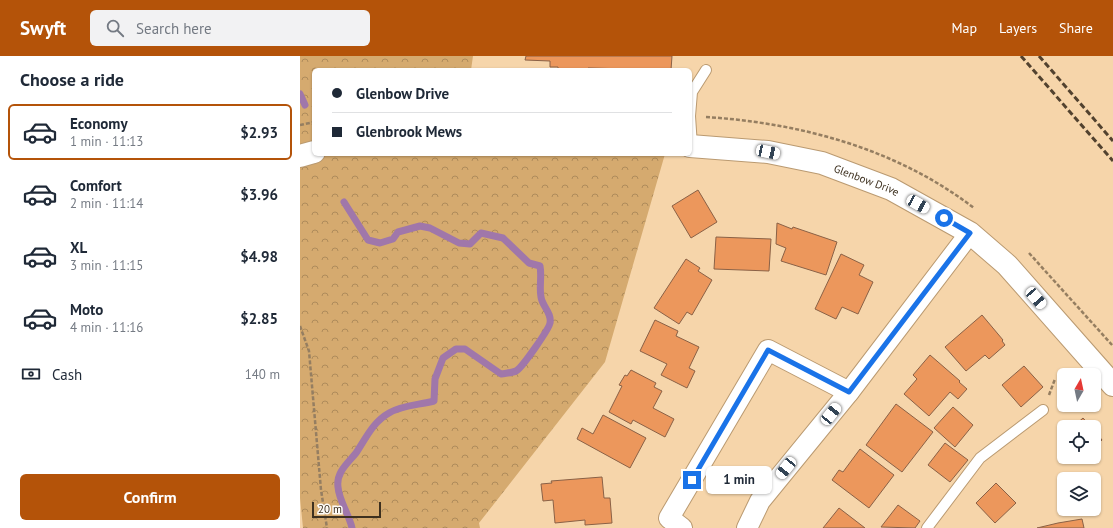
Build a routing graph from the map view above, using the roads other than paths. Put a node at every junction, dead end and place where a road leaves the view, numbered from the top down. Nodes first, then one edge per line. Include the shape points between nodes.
1 (706, 70) dead end
2 (692, 92) edge
3 (692, 146) edge
4 (312, 153) edge
5 (300, 156) edge
6 (970, 233) junction
7 (1113, 385) edge
8 (849, 392) junction
9 (1043, 410) dead end
10 (682, 528) edge
11 (747, 528) edge
12 (927, 528) edge

1 - 2 lane
3 - 6 street, Glenbow Drive via 768,152 822,163 892,189
4 - 5 street
6 - 7 street, Glenbow Drive via 1008,265
6 - 8 street
8 - 10 street via 768,350 669,518
8 - 11 street via 760,501
9 - 12 lane via 980,458

